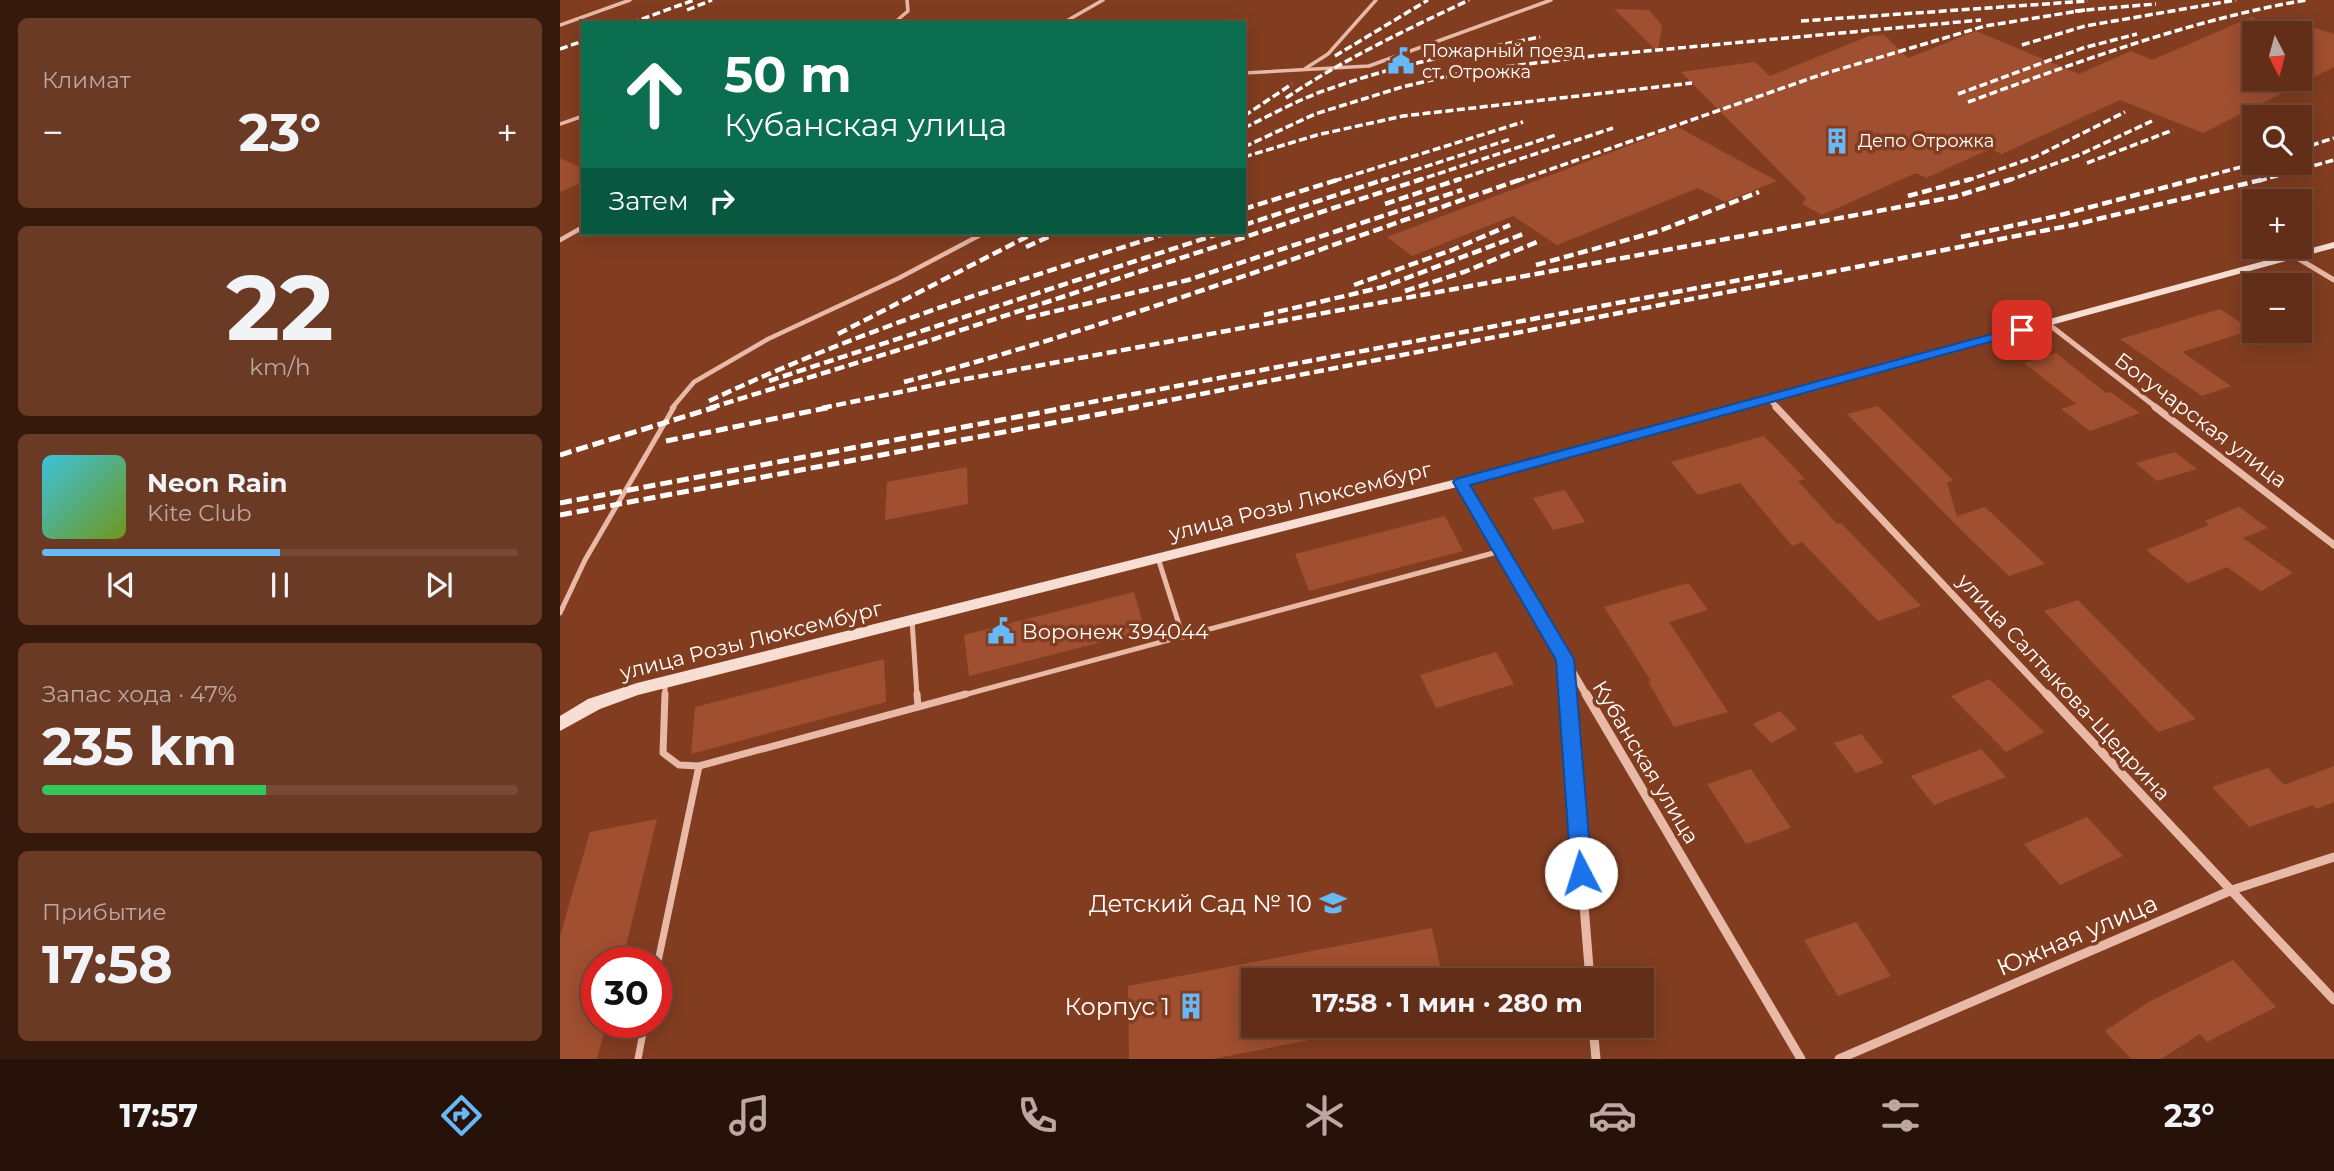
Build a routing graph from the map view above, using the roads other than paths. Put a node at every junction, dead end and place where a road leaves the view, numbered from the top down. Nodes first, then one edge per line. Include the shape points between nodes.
1 (630, 0) edge
2 (907, 0) edge
3 (1103, 0) edge
4 (1376, 0) edge
5 (1551, 0) edge
6 (896, 21) edge
7 (1068, 21) edge
8 (560, 25) edge
9 (1306, 68) junction
10 (1246, 73) edge
11 (581, 117) edge
12 (560, 124) edge
13 (581, 228) edge
14 (980, 235) edge
15 (560, 240) edge
16 (2334, 245) edge
17 (2312, 251) edge
18 (2283, 259) edge
19 (2299, 259) edge
20 (2334, 280) edge
21 (2047, 323) junction
22 (1768, 398) junction
23 (1461, 482) junction
24 (2334, 545) edge
25 (1502, 551) junction
26 (1158, 558) junction
27 (560, 613) edge
28 (912, 620) junction
29 (1183, 637) junction
30 (1565, 659) junction
31 (665, 682) junction
32 (918, 706) junction
33 (561, 721) edge
34 (699, 766) junction
35 (2334, 857) edge
36 (2232, 890) junction
37 (661, 947) edge
38 (1589, 968) edge
39 (2334, 1000) edge
40 (642, 1038) edge
41 (1594, 1038) edge
42 (638, 1059) edge
43 (1596, 1059) edge
44 (1801, 1059) edge
45 (1839, 1059) edge

1 - 8 lane
2 - 6 lane via 908,11
3 - 7 lane
4 - 9 lane via 1328,54
5 - 9 lane via 1369,66 1345,71
9 - 10 lane
11 - 12 lane
13 - 15 lane
14 - 27 lane via 768,340 694,382 666,416
16 - 17 street, улица Розы Люксембург
18 - 21 street, улица Розы Люксембург
19 - 20 street
21 - 22 street, улица Розы Люксембург
21 - 24 street, Богучарская улица
22 - 23 street, улица Розы Люксембург
22 - 36 street, улица Салтыкова-Щедрина
23 - 25 street, Кубанская улица
23 - 26 street, улица Розы Люксембург
25 - 29 lane
25 - 30 street, Кубанская улица
26 - 28 street, улица Розы Люксембург
26 - 29 lane
28 - 31 street, улица Розы Люксембург
28 - 32 lane
29 - 32 lane
30 - 38 street
30 - 44 street, Кубанская улица
31 - 33 street, улица Розы Люксембург via 594,704
31 - 34 lane via 663,753 679,765
32 - 34 lane
34 - 37 lane
35 - 36 street, Южная улица
36 - 39 street, улица Салтыкова-Щедрина
36 - 45 street, Южная улица
40 - 42 lane
41 - 43 street

